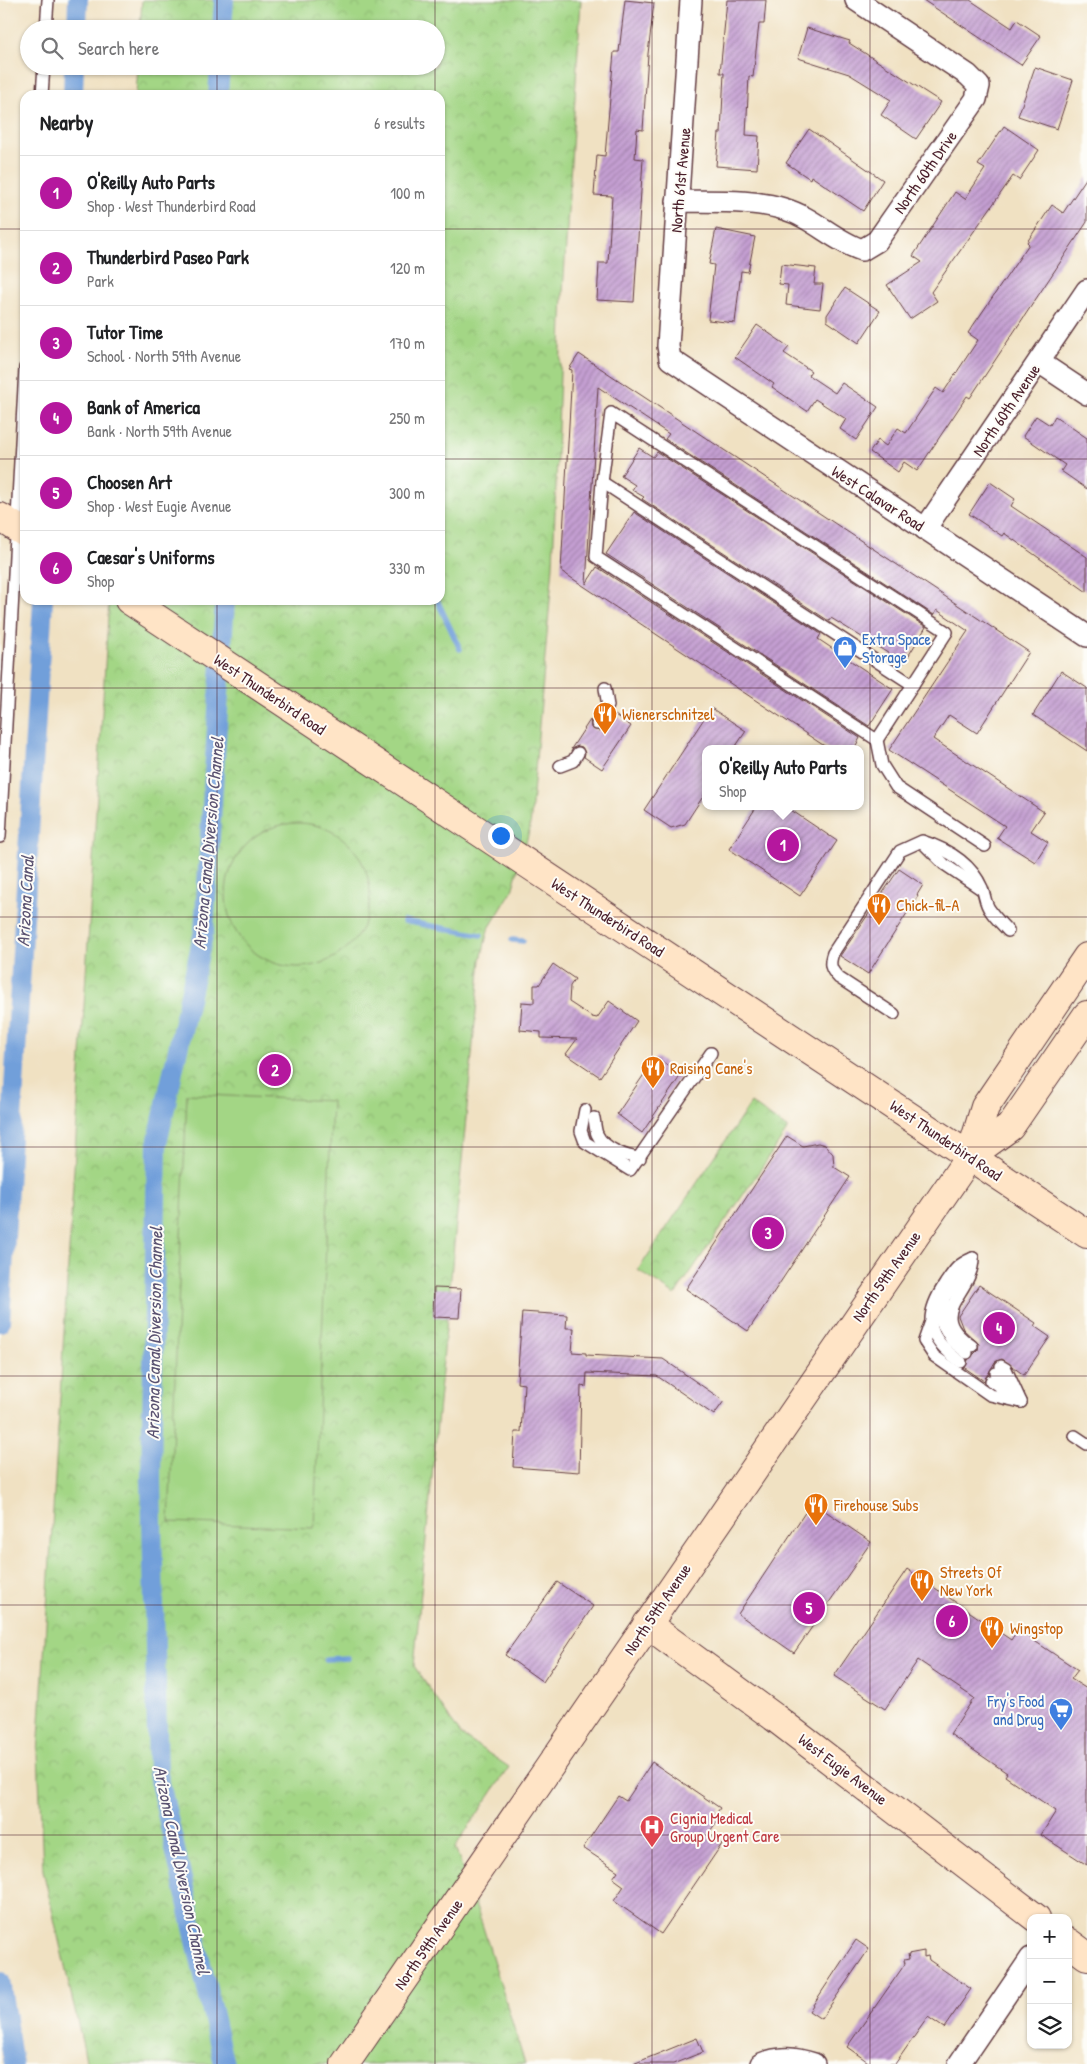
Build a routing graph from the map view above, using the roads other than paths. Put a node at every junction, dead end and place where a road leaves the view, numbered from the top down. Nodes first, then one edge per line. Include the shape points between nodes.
1 (48, 0) edge
2 (691, 0) edge
3 (856, 0) edge
4 (47, 20) edge
5 (43, 75) edge
6 (42, 90) edge
7 (677, 201) junction
8 (1087, 290) edge
9 (670, 359) joint
10 (1038, 362) junction
11 (1087, 394) edge
12 (20, 440) edge
13 (602, 482) junction
14 (14, 526) edge
15 (925, 529) junction
16 (137, 605) edge
17 (1087, 636) edge
18 (913, 685) junction
19 (605, 688) dead end
20 (597, 724) dead end
21 (877, 740) junction
22 (578, 753) dead end
23 (560, 766) dead end
24 (0, 837) edge
25 (985, 846) dead end
26 (1008, 931) dead end
27 (1087, 956) edge
28 (894, 1014) dead end
29 (1087, 1015) edge
30 (711, 1052) dead end
31 (589, 1114) dead end
32 (970, 1156) junction
33 (1087, 1234) edge
34 (930, 1324) junction
35 (1021, 1402) junction
36 (1075, 1436) dead end
37 (1087, 1444) edge
38 (647, 1624) junction
39 (1031, 1914) edge
40 (1072, 1945) edge
41 (1087, 1956) edge
42 (1030, 1959) edge
43 (345, 2064) edge
44 (761, 2064) edge
45 (814, 2064) edge
46 (959, 2064) edge

1 - 4 lane
2 - 7 street, North 61st Avenue
3 - 7 street, North 60th Drive via 968,75 978,86 976,99 877,241 862,250 848,246 809,220 785,209 757,204
5 - 6 lane
7 - 9 street, North 61st Avenue via 668,346
8 - 10 street, North 60th Avenue
9 - 15 street, West Calavar Road
10 - 11 street
10 - 15 street, North 60th Avenue
12 - 14 lane
13 - 18 lane
13 - 18 lane via 611,413 946,632
13 - 21 lane via 596,556
14 - 24 lane
15 - 17 street, West Calavar Road
16 - 32 main road, West Thunderbird Road
18 - 21 lane
19 - 20 lane via 608,706
21 - 25 lane via 882,765 896,787
22 - 23 lane via 573,761
26 - 28 lane via 989,909 975,874 961,861 939,847 922,842 900,851 829,963 839,978
27 - 32 main road, North 59th Avenue via 985,1107
29 - 32 main road, North 59th Avenue via 1010,1128
30 - 31 lane via 640,1158 628,1157 606,1144 597,1136
32 - 33 main road, West Thunderbird Road
32 - 38 main road, North 59th Avenue
34 - 34 lane via 932,1308 940,1291 959,1264 973,1258 973,1271 957,1295 949,1319 967,1353 943,1349
34 - 35 lane via 924,1341 934,1356 990,1395
35 - 35 lane via 996,1374 1006,1369
36 - 37 lane
38 - 39 main road, West Eugie Avenue
38 - 43 main road, North 59th Avenue
40 - 41 main road
42 - 46 street
44 - 45 street via 778,2058 791,2058

